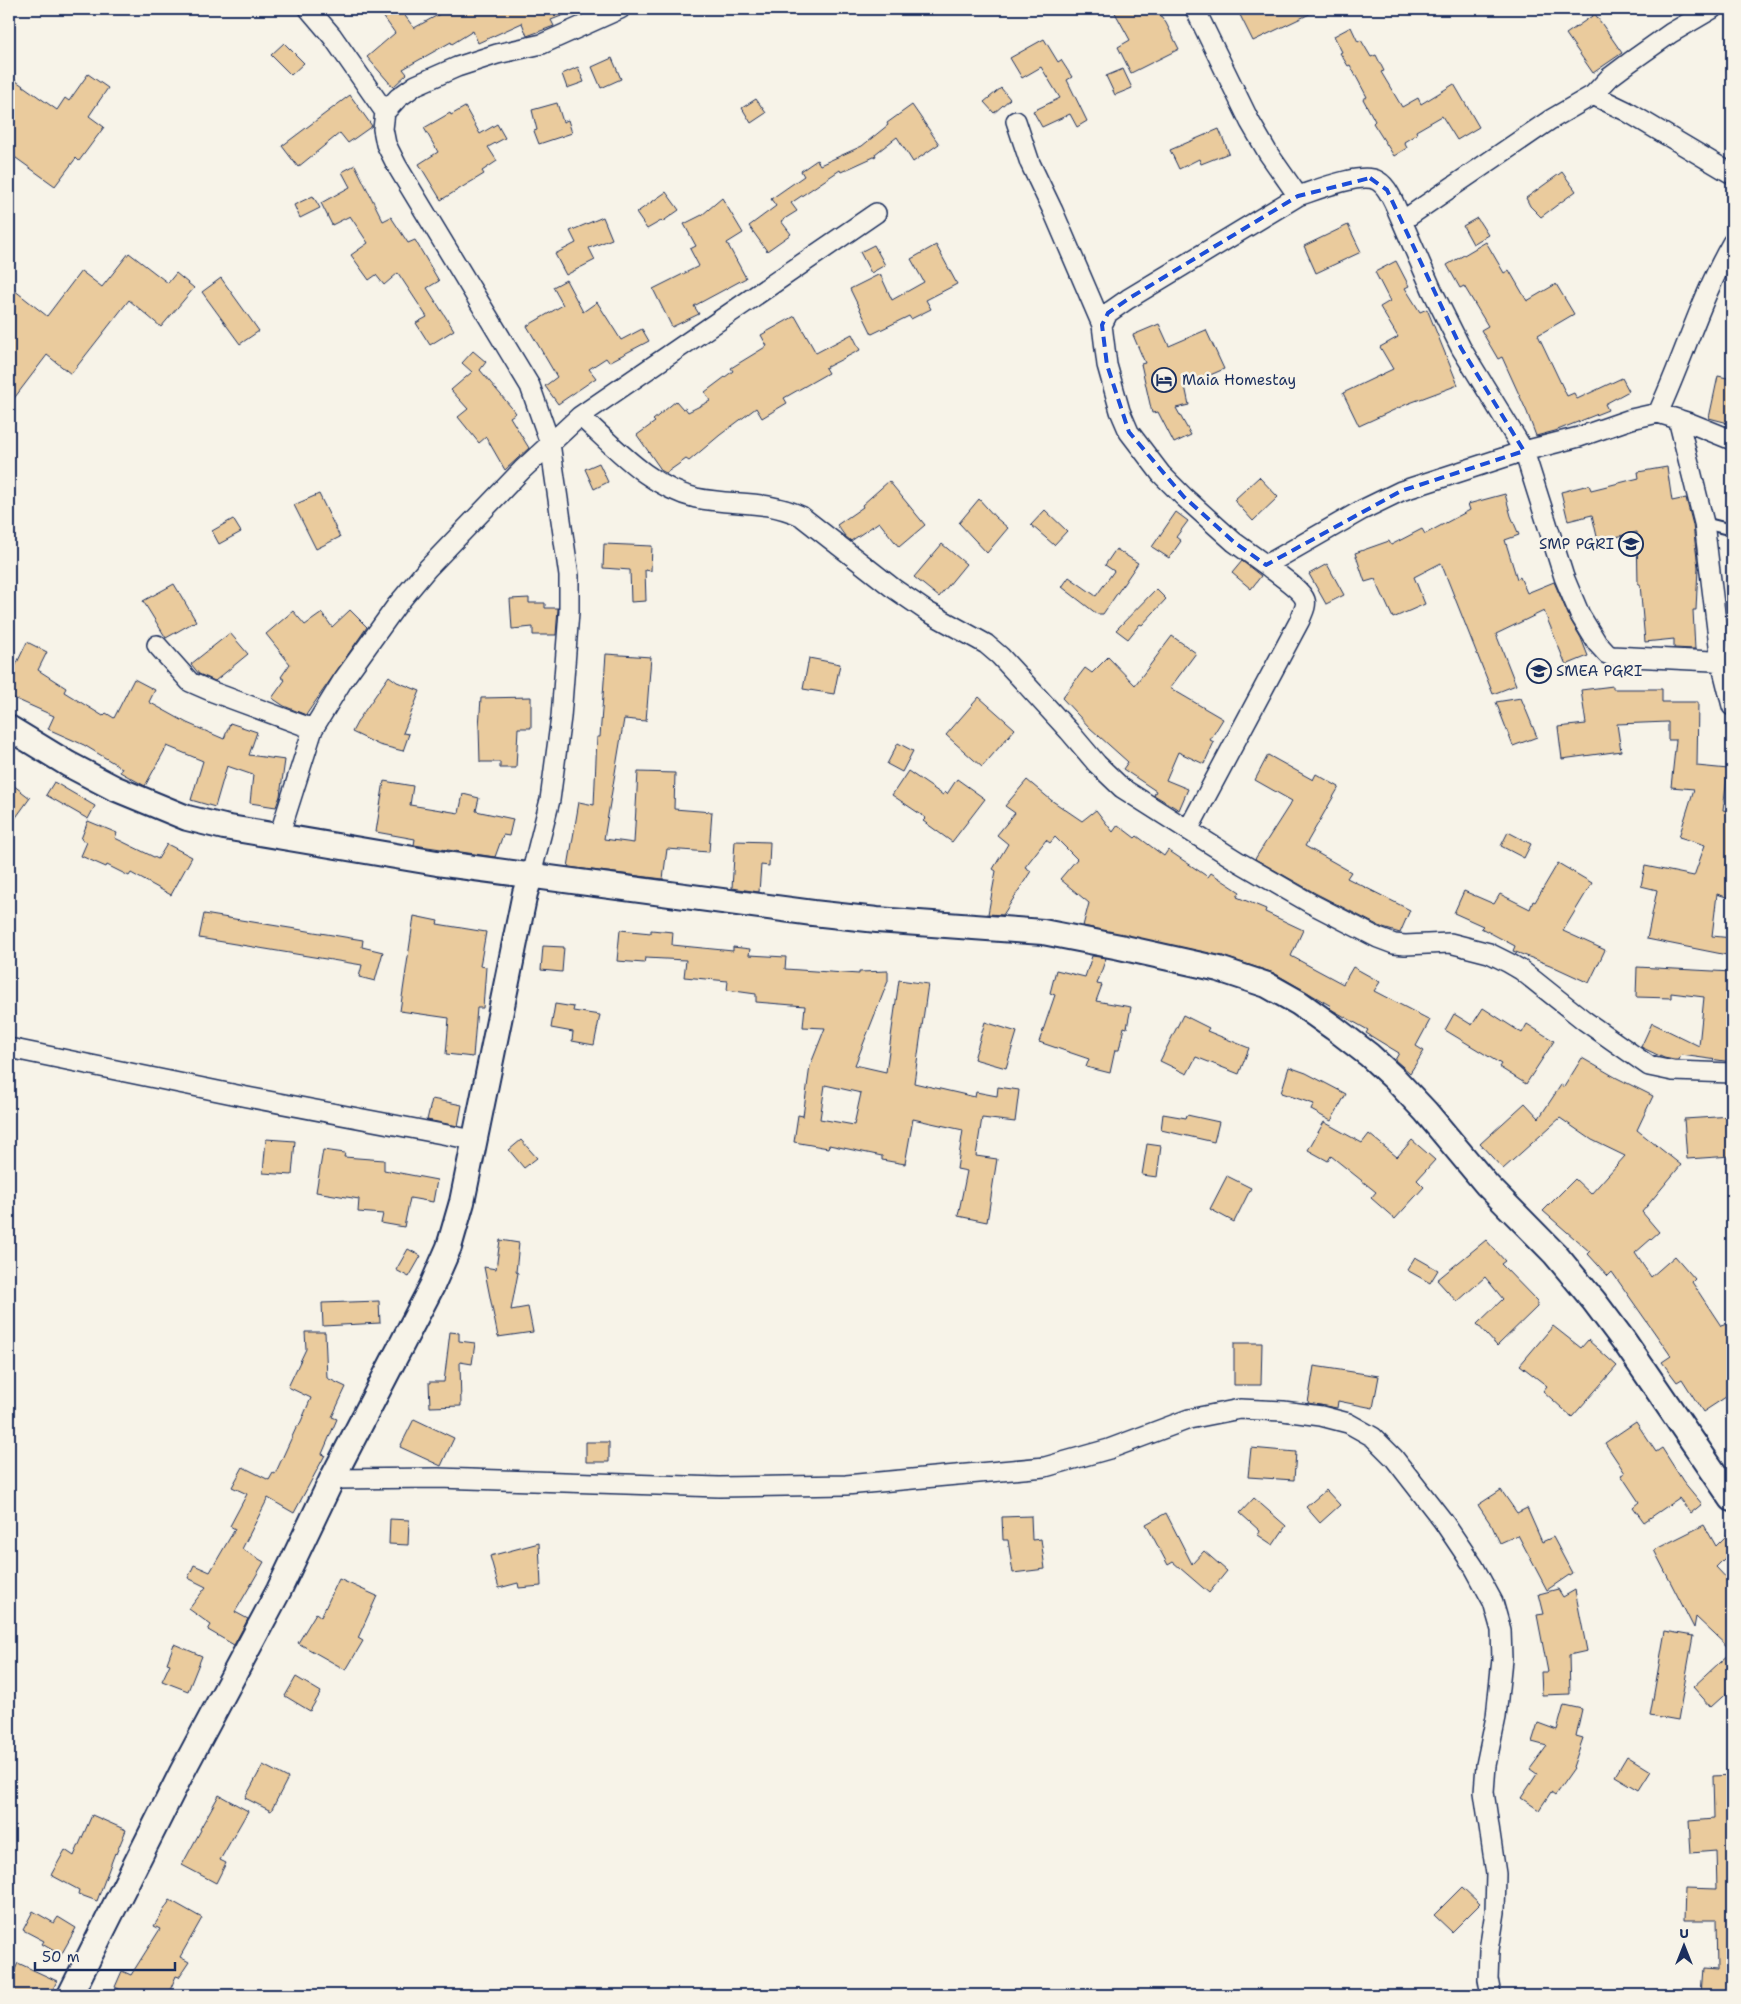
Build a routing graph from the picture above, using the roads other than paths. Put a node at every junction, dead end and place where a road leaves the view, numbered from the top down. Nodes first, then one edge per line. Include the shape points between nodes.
1 (309, 9) edge
2 (620, 9) edge
3 (1195, 9) edge
4 (1712, 9) edge
5 (1593, 95) junction
6 (385, 112) junction
7 (1016, 121) dead end
8 (1732, 174) edge
9 (1298, 196) junction
10 (876, 213) dead end
11 (1402, 221) junction
12 (1732, 243) edge
13 (1102, 325) junction
14 (1658, 414) junction
15 (580, 416) junction
16 (1678, 419) junction
17 (1732, 440) edge
18 (550, 443) junction
19 (1524, 451) junction
20 (1704, 523) junction
21 (1732, 530) edge
22 (1266, 565) junction
23 (157, 645) dead end
24 (1727, 662) edge
25 (1732, 706) edge
26 (9, 728) edge
27 (313, 729) junction
28 (1188, 830) junction
29 (278, 836) junction
30 (531, 875) junction
31 (9, 1048) edge
32 (1732, 1073) edge
33 (474, 1140) junction
34 (332, 1479) junction
35 (1732, 1499) edge
36 (70, 1995) edge
37 (1491, 1995) edge

1 - 6 street
2 - 6 street via 542,44 456,67 416,85
3 - 9 street via 1250,122
4 - 5 street via 1630,62
5 - 8 street
5 - 11 street via 1550,120
6 - 18 street via 383,129 386,144 530,386
7 - 13 street via 1030,163
9 - 11 street via 1342,182 1370,178 1387,190
9 - 13 street via 1128,299 1108,313
10 - 15 street
11 - 19 street via 1461,348
12 - 14 street via 1716,271
13 - 22 street via 1107,365 1129,432 1161,474 1184,497 1234,542
14 - 16 street
14 - 19 street
15 - 18 street
15 - 28 street via 638,468 666,488 699,498 783,508 808,521 893,588 928,612 986,644 1122,788
16 - 17 street
16 - 20 street
18 - 27 street via 427,569 397,605 343,680
18 - 30 street via 568,567 569,612 561,717 550,800
19 - 22 street via 1401,491
19 - 24 street via 1564,576 1580,615 1601,648 1612,656
20 - 21 lane
20 - 24 street
22 - 28 street via 1299,592 1305,599 1305,605
23 - 27 street via 190,682
24 - 25 street
26 - 29 street via 76,768 153,805 187,818
27 - 29 street
28 - 32 street via 1310,903 1378,938 1405,945 1450,943 1488,953 1509,963 1649,1066 1673,1071
29 - 30 street
30 - 33 street
30 - 35 street via 831,915 1043,932 1219,969 1267,985 1334,1028 1395,1079 1487,1185 1555,1254 1624,1341
31 - 33 street
33 - 34 street via 449,1247
34 - 36 street
34 - 37 street via 438,1478 718,1487 846,1485 1046,1467 1109,1449 1189,1419 1240,1409 1283,1411 1348,1423 1373,1437 1394,1458 1443,1520 1493,1602 1502,1630 1496,1717 1484,1792 1496,1874 1489,1950

